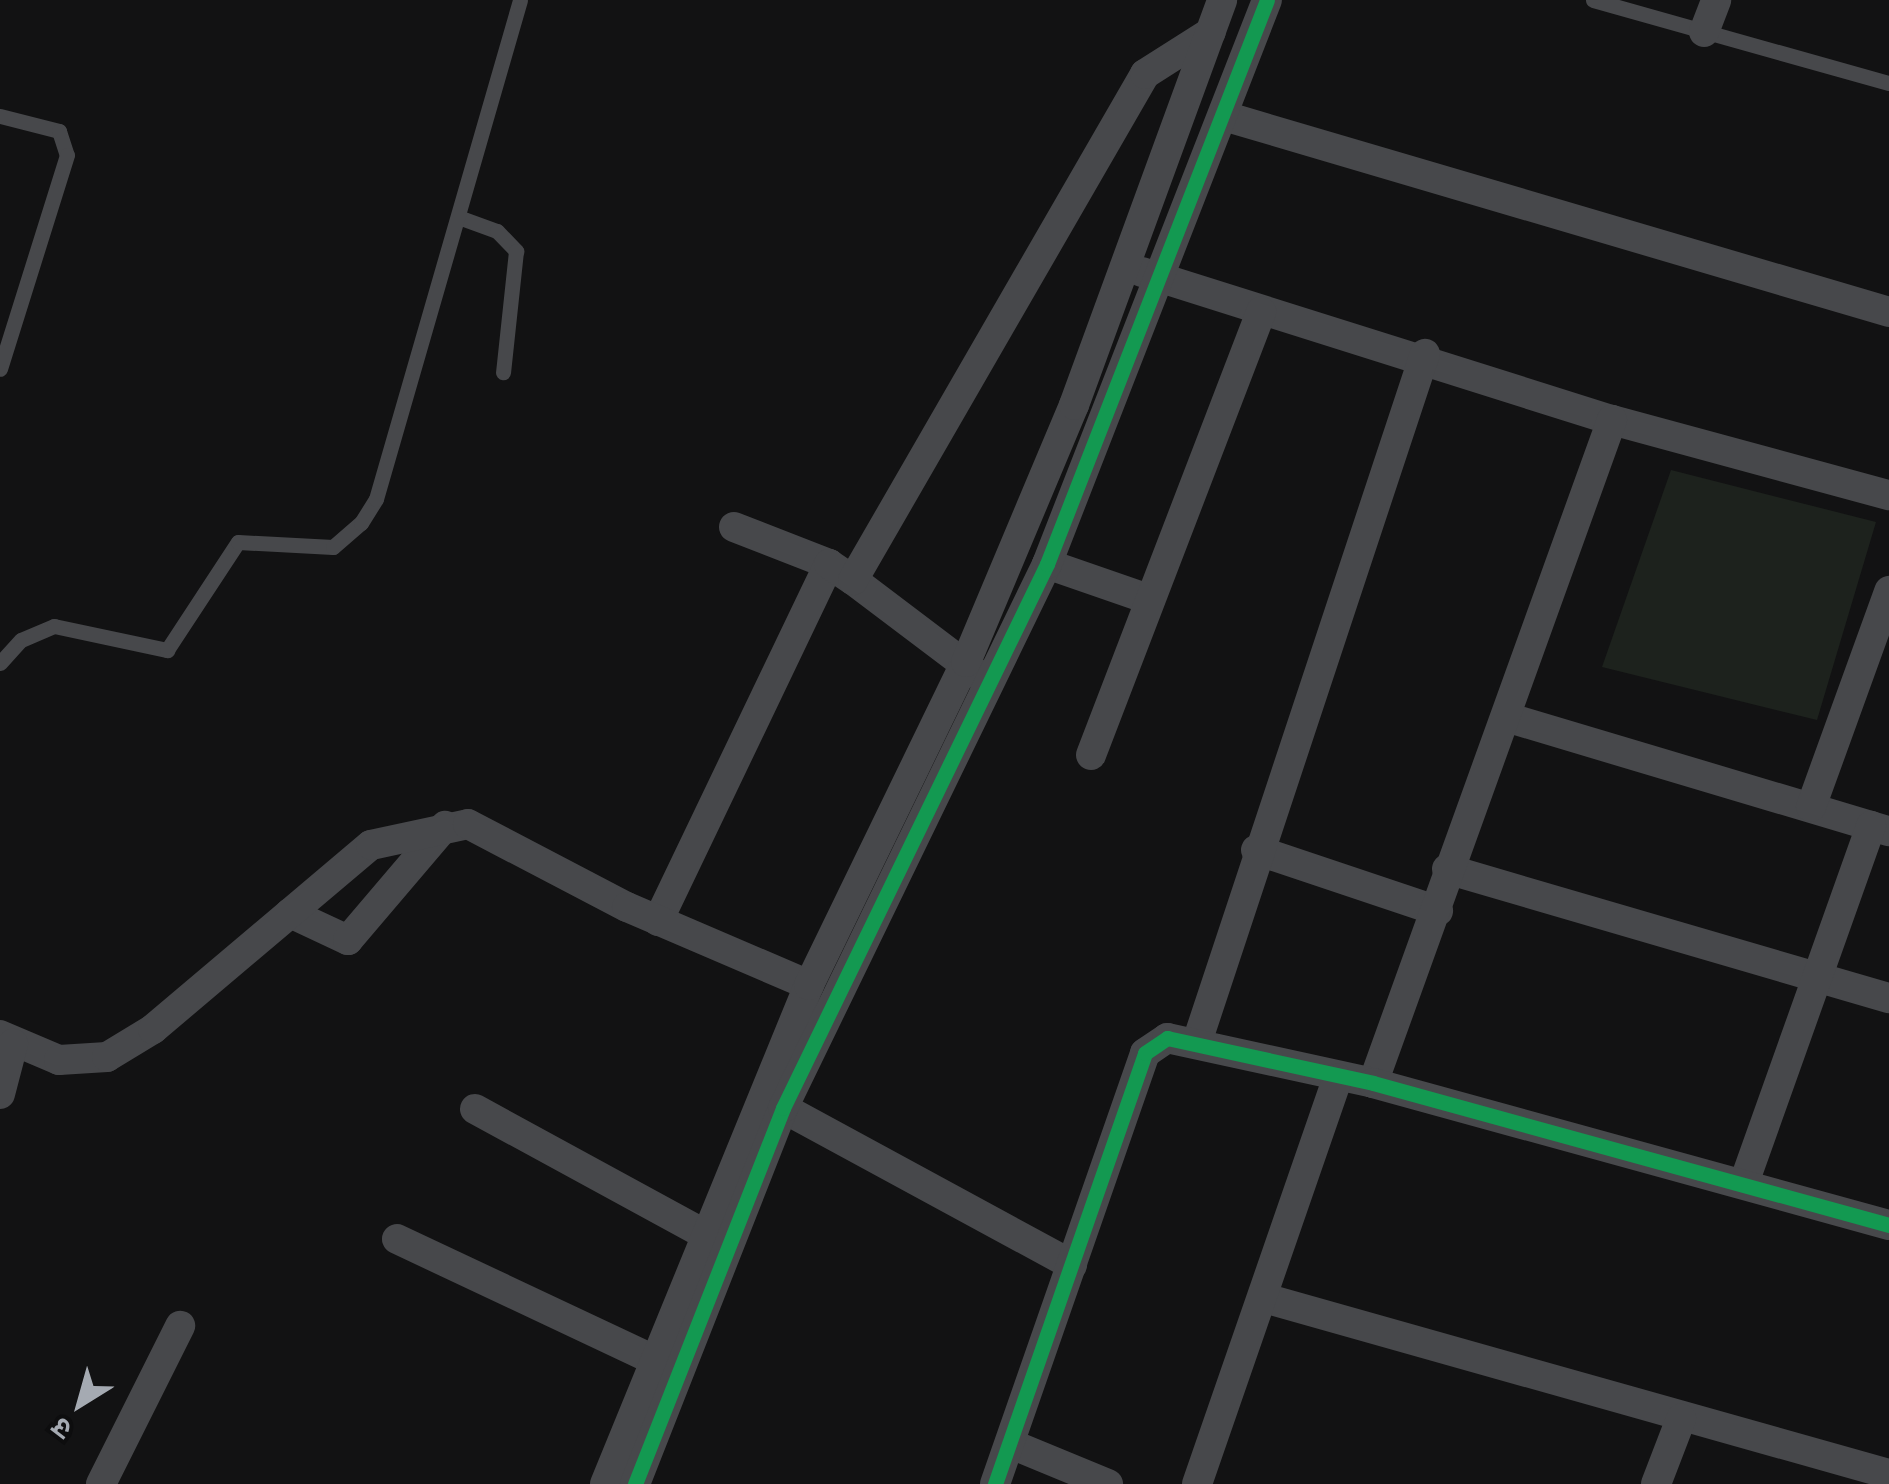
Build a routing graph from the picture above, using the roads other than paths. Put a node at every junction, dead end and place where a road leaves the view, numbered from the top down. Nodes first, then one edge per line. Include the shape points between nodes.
1 (520, 0) edge
2 (1222, 0) edge
3 (1267, 0) edge
4 (1592, 0) edge
5 (1716, 0) edge
6 (1211, 32) junction
7 (1704, 32) junction
8 (1889, 83) edge
9 (0, 116) edge
10 (1224, 116) junction
11 (461, 218) junction
12 (1124, 268) junction
13 (1158, 276) junction
14 (1262, 311) junction
15 (1889, 312) edge
16 (1425, 354) junction
17 (0, 369) edge
18 (502, 372) dead end
19 (1612, 420) junction
20 (1889, 494) edge
21 (734, 527) dead end
22 (1048, 564) junction
23 (841, 572) junction
24 (1889, 591) edge
25 (1148, 599) junction
26 (966, 662) junction
27 (0, 663) edge
28 (993, 688) junction
29 (1509, 718) junction
30 (1091, 756) dead end
31 (1812, 808) junction
32 (445, 826) junction
33 (1880, 829) edge
34 (1256, 850) junction
35 (1447, 869) junction
36 (1438, 910) junction
37 (290, 913) junction
38 (658, 921) junction
39 (1814, 976) junction
40 (810, 986) junction
41 (1889, 998) edge
42 (7, 1039) edge
43 (1197, 1042) junction
44 (1336, 1079) junction
45 (1373, 1083) junction
46 (0, 1094) edge
47 (783, 1108) junction
48 (475, 1109) dead end
49 (1745, 1180) junction
50 (1889, 1225) edge
51 (706, 1235) junction
52 (398, 1239) dead end
53 (1072, 1265) junction
54 (1264, 1298) junction
55 (180, 1326) dead end
56 (652, 1359) junction
57 (1682, 1419) junction
58 (1011, 1444) junction
59 (1889, 1474) edge
60 (101, 1484) edge
61 (605, 1484) edge
62 (636, 1484) edge
63 (996, 1484) edge
64 (1108, 1484) edge
65 (1197, 1484) edge
66 (1656, 1484) edge

1 - 11 lane
2 - 6 street
3 - 10 street
4 - 7 lane
5 - 7 street
6 - 12 street
6 - 23 street via 1135,88
7 - 8 lane
9 - 17 lane via 60,131 66,155
10 - 13 street
10 - 15 street
11 - 18 lane via 497,231 516,251
11 - 27 lane via 376,500 347,539 308,548 238,542 167,650 54,626 21,640
12 - 13 street
12 - 26 street
13 - 14 street
13 - 22 street
14 - 16 street
14 - 25 street
16 - 19 street
16 - 34 street
19 - 20 street
19 - 29 street
21 - 23 street
22 - 25 street
22 - 28 street
23 - 26 street
23 - 38 street
24 - 31 street
25 - 30 street
26 - 28 street
26 - 40 street
28 - 47 street
29 - 31 street
29 - 35 street
31 - 33 street
32 - 37 street via 371,845
32 - 37 street via 348,940
32 - 38 street via 468,824
33 - 39 street
34 - 36 street
34 - 43 street
35 - 36 street
35 - 39 street
36 - 45 street
37 - 42 street via 153,1030 107,1057 59,1060
38 - 40 street
39 - 41 street
39 - 49 street
40 - 51 street
42 - 46 street
43 - 44 street
43 - 53 street via 1167,1038 1146,1053
44 - 45 street
44 - 54 street
45 - 49 street
47 - 53 street
47 - 62 street
48 - 51 street
49 - 50 street
51 - 56 street
52 - 56 street
53 - 58 street
54 - 57 street
54 - 65 street
55 - 60 street
56 - 61 street
57 - 59 street
57 - 66 street
58 - 63 street
58 - 64 street

